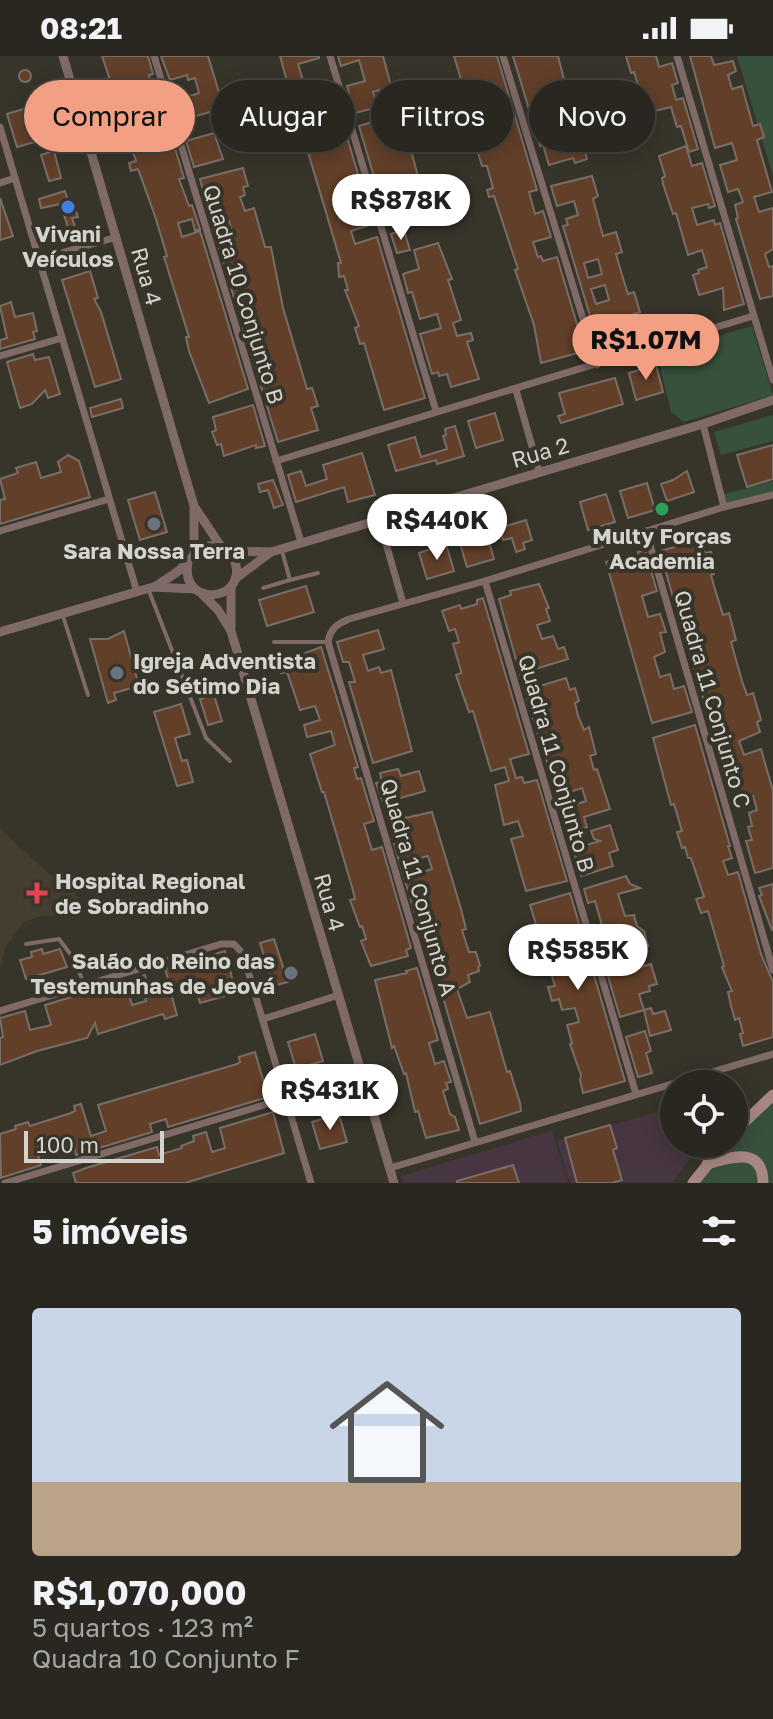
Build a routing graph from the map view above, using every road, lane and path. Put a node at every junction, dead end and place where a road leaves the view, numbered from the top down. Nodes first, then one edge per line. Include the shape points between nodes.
1 (63, 56) edge
2 (154, 56) edge
3 (330, 56) edge
4 (503, 56) edge
5 (677, 56) edge
6 (0, 127) edge
7 (15, 178) junction
8 (0, 183) edge
9 (117, 237) junction
10 (40, 259) junction
11 (753, 316) junction
12 (62, 338) junction
13 (0, 356) edge
14 (597, 365) junction
15 (773, 380) edge
16 (516, 390) junction
17 (773, 400) edge
18 (436, 411) junction
19 (703, 424) junction
20 (276, 461) junction
21 (539, 471) junction
22 (773, 495) edge
23 (109, 499) junction
24 (194, 506) junction
25 (724, 507) junction
26 (379, 519) junction
27 (0, 531) edge
28 (646, 531) junction
29 (301, 542) junction
30 (282, 548) junction
31 (224, 549) junction
32 (271, 552) junction
33 (191, 558) junction
34 (318, 573) dead end
35 (290, 580) junction
36 (485, 581) junction
37 (233, 583) junction
38 (151, 588) junction
39 (263, 588) dead end
40 (199, 591) junction
41 (137, 592) junction
42 (403, 603) junction
43 (62, 613) junction
44 (231, 631) junction
45 (0, 632) edge
46 (274, 642) dead end
47 (328, 642) junction
48 (88, 695) dead end
49 (230, 761) dead end
50 (26, 944) dead end
51 (773, 970) edge
52 (85, 985) junction
53 (339, 995) junction
54 (0, 1011) edge
55 (263, 1019) junction
56 (773, 1054) edge
57 (721, 1070) edge
58 (660, 1087) edge
59 (636, 1094) junction
60 (773, 1095) edge
61 (287, 1098) junction
62 (748, 1119) edge
63 (475, 1142) junction
64 (712, 1158) edge
65 (707, 1164) junction
66 (390, 1168) junction
67 (5, 1183) edge
68 (311, 1183) edge
69 (394, 1183) edge
70 (693, 1183) edge
71 (763, 1183) edge

1 - 9 street, Rua 4
2 - 20 street, Quadra 10 Conjunto B
3 - 18 street
4 - 14 street
5 - 11 street
6 - 7 street
7 - 8 street
7 - 10 street
9 - 10 street
9 - 24 street, Rua 4
10 - 12 street
11 - 14 street
11 - 15 street
12 - 13 street
12 - 23 street
14 - 16 street
16 - 18 street
16 - 21 street
17 - 19 street, Rua 2
18 - 20 street
19 - 21 street, Rua 2
19 - 25 street
20 - 29 street, Quadra 10 Conjunto B
21 - 26 street, Rua 2
22 - 25 street
23 - 27 street
23 - 41 street
24 - 31 street
24 - 33 street
25 - 28 street
26 - 29 street, Rua 2
26 - 42 street
28 - 36 street
28 - 51 street, Quadra 11 Conjunto C
29 - 30 street, Rua 2
30 - 32 street, Rua 2
30 - 35 lane
31 - 32 street
31 - 33 street via 207,546
31 - 37 street via 236,564
32 - 37 street
33 - 38 street
33 - 40 street via 188,577
34 - 35 lane
35 - 39 lane
36 - 42 street
36 - 59 street, Quadra 11 Conjunto B
37 - 40 street via 218,595
37 - 44 street
38 - 40 street
38 - 41 street
38 - 49 lane via 206,738
40 - 44 street
41 - 43 street
42 - 47 street via 338,623
43 - 45 street
43 - 48 lane
44 - 53 street, Rua 4
46 - 47 lane
47 - 63 street, Quadra 11 Conjunto A
50 - 52 lane via 59,939
52 - 54 street
52 - 55 street via 234,944 243,954
53 - 55 street
53 - 66 street, Rua 4
55 - 61 street
56 - 57 street
58 - 59 street
59 - 63 street
60 - 62 main road
61 - 67 street
61 - 68 street
63 - 66 street
64 - 65 main road
65 - 70 main road
65 - 71 main road via 746,1156 761,1168
66 - 69 street, Rua 4

